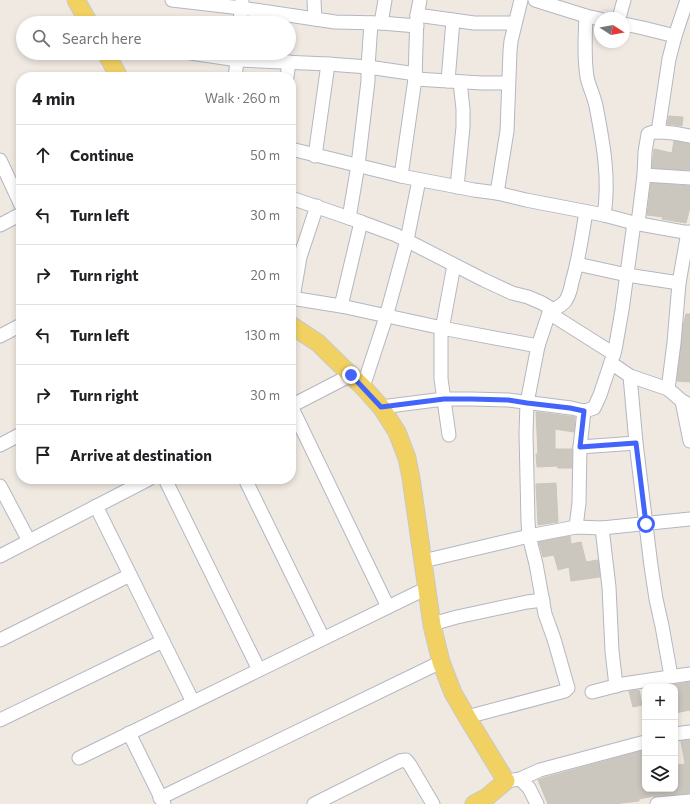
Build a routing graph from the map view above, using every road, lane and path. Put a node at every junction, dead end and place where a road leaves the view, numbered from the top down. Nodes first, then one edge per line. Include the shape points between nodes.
1 (76, 0) edge
2 (172, 0) edge
3 (314, 0) edge
4 (385, 0) edge
5 (420, 0) edge
6 (520, 0) edge
7 (535, 0) edge
8 (624, 0) edge
9 (687, 0) edge
10 (242, 4) edge
11 (570, 5) edge
12 (620, 12) edge
13 (85, 16) edge
14 (241, 16) edge
15 (586, 16) junction
16 (594, 18) edge
17 (315, 19) junction
18 (453, 20) junction
19 (417, 21) junction
20 (376, 23) junction
21 (515, 23) junction
22 (630, 25) edge
23 (675, 36) junction
24 (110, 60) edge
25 (237, 60) edge
26 (272, 60) edge
27 (289, 62) junction
28 (328, 64) junction
29 (368, 67) junction
30 (116, 72) edge
31 (236, 72) edge
32 (288, 72) edge
33 (415, 77) junction
34 (454, 82) junction
35 (508, 83) junction
36 (658, 132) junction
37 (690, 136) edge
38 (296, 151) edge
39 (315, 156) junction
40 (0, 160) edge
41 (358, 165) junction
42 (644, 175) junction
43 (401, 176) junction
44 (690, 178) edge
45 (419, 180) junction
46 (457, 187) junction
47 (497, 193) junction
48 (16, 194) edge
49 (296, 200) edge
50 (317, 206) junction
51 (586, 212) junction
52 (604, 215) junction
53 (16, 217) edge
54 (355, 220) junction
55 (636, 223) junction
56 (0, 225) edge
57 (689, 233) edge
58 (407, 240) junction
59 (577, 264) junction
60 (454, 265) junction
61 (627, 275) junction
62 (296, 278) edge
63 (679, 283) junction
64 (296, 299) edge
65 (341, 306) junction
66 (551, 311) junction
67 (386, 317) junction
68 (16, 327) edge
69 (296, 328) edge
70 (442, 328) junction
71 (0, 336) edge
72 (538, 346) junction
73 (613, 358) junction
74 (351, 375) junction
75 (630, 376) junction
76 (363, 387) junction
77 (668, 389) junction
78 (444, 399) junction
79 (296, 403) edge
80 (527, 403) junction
81 (686, 403) edge
82 (381, 407) junction
83 (584, 411) junction
84 (296, 416) edge
85 (449, 435) dead end
86 (16, 437) edge
87 (690, 441) edge
88 (636, 443) junction
89 (0, 445) edge
90 (580, 447) junction
91 (139, 484) edge
92 (167, 484) edge
93 (247, 484) edge
94 (0, 486) edge
95 (96, 506) junction
96 (690, 519) edge
97 (646, 524) junction
98 (576, 528) junction
99 (602, 528) junction
100 (529, 536) junction
101 (29, 541) junction
102 (0, 556) edge
103 (423, 561) junction
104 (130, 575) junction
105 (427, 588) junction
106 (542, 600) junction
107 (388, 607) junction
108 (432, 624) junction
109 (323, 638) junction
110 (0, 640) edge
111 (163, 641) junction
112 (441, 662) junction
113 (259, 670) junction
114 (690, 674) edge
115 (664, 681) edge
116 (616, 686) junction
117 (592, 692) dead end
118 (193, 702) junction
119 (467, 717) junction
120 (0, 720) edge
121 (690, 732) edge
122 (129, 733) junction
123 (678, 734) edge
124 (642, 743) edge
125 (79, 758) dead end
126 (513, 780) junction
127 (162, 801) edge
128 (690, 801) edge
129 (314, 804) edge
130 (433, 804) edge
131 (474, 804) edge
132 (537, 804) edge
133 (660, 804) edge

1 - 13 main road
2 - 10 street
3 - 17 street
4 - 20 street
5 - 19 street
6 - 21 street
7 - 11 street
8 - 12 street
9 - 23 street
10 - 14 street
10 - 17 street
11 - 15 street
15 - 16 street
15 - 52 street via 586,64 604,152 607,188
17 - 20 street
18 - 19 street
18 - 21 street
18 - 34 street
19 - 20 street
19 - 33 street
20 - 29 street
21 - 35 street
22 - 23 street
23 - 36 street via 668,59
24 - 30 main road
25 - 31 street
26 - 27 street
27 - 28 street
27 - 32 street
28 - 29 street
28 - 39 street
29 - 33 street
29 - 41 street
33 - 34 street
33 - 43 street
34 - 35 street
34 - 46 street via 463,109
35 - 47 street via 507,131
36 - 37 street
36 - 42 street via 649,133 647,136
38 - 39 street
39 - 41 street
40 - 48 street
41 - 43 street
41 - 54 street
42 - 44 street
42 - 55 street
43 - 45 street
45 - 46 street
45 - 58 street
46 - 47 street
47 - 51 street
49 - 50 street
50 - 54 street
50 - 62 street
51 - 52 street
51 - 59 street
52 - 55 street
53 - 56 street
54 - 58 street
54 - 65 street
55 - 57 street
55 - 61 street
57 - 63 street
58 - 60 street
58 - 67 street
59 - 61 street
59 - 66 street via 566,300
60 - 66 street via 512,293 542,303
60 - 70 street
61 - 63 street
61 - 73 street
63 - 77 street
64 - 65 street
65 - 67 street
66 - 72 street
66 - 73 street
67 - 70 street
67 - 76 street
68 - 71 street
69 - 74 main road via 318,343
70 - 72 street
70 - 78 street via 441,379
72 - 80 street
73 - 75 street
73 - 83 street via 594,408
74 - 76 main road
74 - 79 street
75 - 77 street
75 - 88 street
76 - 82 main road
77 - 81 street
78 - 80 street via 508,400
78 - 82 street
78 - 85 street
80 - 83 street
80 - 100 street
81 - 87 street
82 - 103 main road via 397,432 407,458
83 - 90 street
84 - 107 street
86 - 89 street
88 - 90 street
88 - 97 street
90 - 98 street
91 - 95 street
92 - 113 street
93 - 109 street
94 - 101 street
95 - 101 street
95 - 104 street
96 - 97 street
97 - 99 street
97 - 115 street via 662,626
98 - 99 street
98 - 100 street
99 - 116 street
100 - 103 street
100 - 106 street
101 - 102 street
103 - 105 main road
104 - 110 street
104 - 111 street
105 - 107 street
105 - 108 main road
106 - 108 street
106 - 119 street via 567,690
107 - 109 street
108 - 112 main road
109 - 113 street
111 - 118 street
111 - 120 street
112 - 119 main road via 453,693
112 - 127 street
113 - 118 street
114 - 115 street
115 - 116 street
116 - 117 street
118 - 122 street
119 - 126 main road
121 - 123 street
122 - 125 street
122 - 127 street
124 - 126 street via 540,770
126 - 131 main road
126 - 132 street via 529,788
128 - 133 street
129 - 130 street via 406,760

